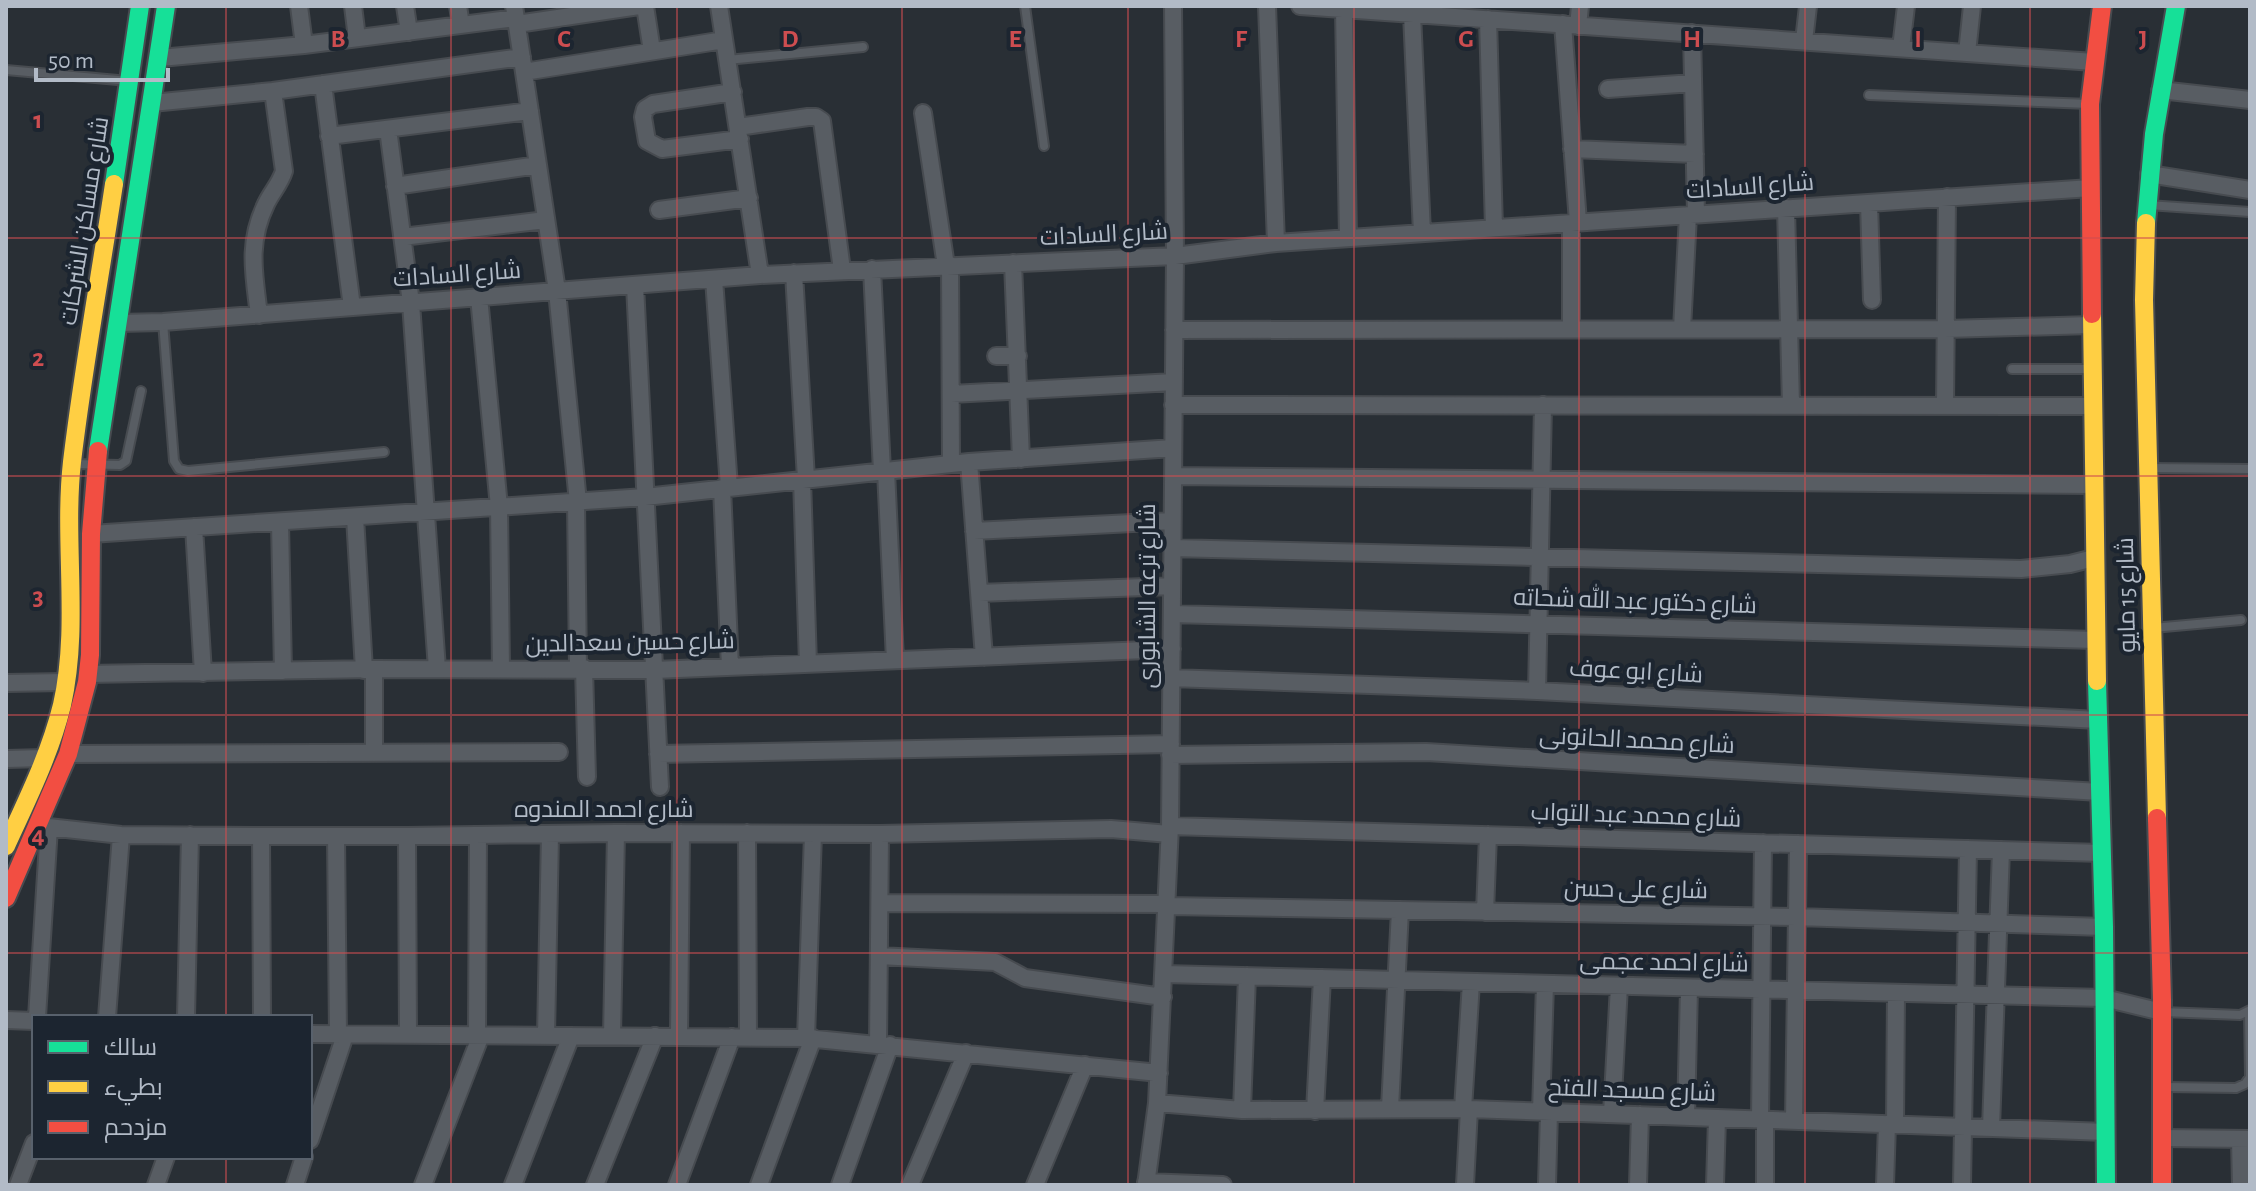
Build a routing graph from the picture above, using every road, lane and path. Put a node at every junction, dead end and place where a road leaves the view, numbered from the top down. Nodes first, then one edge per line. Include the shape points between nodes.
1 (140, 6) edge
2 (166, 6) edge
3 (299, 6) edge
4 (353, 6) edge
5 (405, 6) edge
6 (458, 6) edge
7 (639, 6) edge
8 (645, 6) edge
9 (719, 6) edge
10 (1025, 6) edge
11 (1173, 6) edge
12 (1267, 6) edge
13 (1300, 6) edge
14 (1580, 6) edge
15 (1808, 6) edge
16 (1906, 6) edge
17 (1972, 6) edge
18 (2102, 6) edge
19 (2176, 6) edge
20 (1344, 9) junction
21 (1407, 11) edge
22 (516, 16) edge
23 (1488, 19) junction
24 (461, 25) junction
25 (1570, 25) junction
26 (409, 32) junction
27 (1692, 33) junction
28 (357, 38) junction
29 (724, 40) junction
30 (1804, 41) junction
31 (304, 45) junction
32 (863, 47) dead end
33 (1901, 48) junction
34 (652, 51) junction
35 (1967, 53) junction
36 (160, 58) junction
37 (727, 60) junction
38 (2094, 62) junction
39 (523, 64) junction
40 (6, 70) edge
41 (130, 82) junction
42 (1693, 83) junction
43 (323, 84) junction
44 (1608, 89) dead end
45 (2160, 90) junction
46 (273, 91) junction
47 (733, 92) junction
48 (1869, 95) dead end
49 (2250, 100) edge
50 (152, 103) junction
51 (2090, 104) junction
52 (530, 111) junction
53 (923, 113) dead end
54 (388, 129) junction
55 (739, 133) junction
56 (329, 136) junction
57 (1044, 146) dead end
58 (1572, 149) junction
59 (1695, 154) junction
60 (538, 165) junction
61 (2149, 174) junction
62 (395, 186) junction
63 (2091, 188) junction
64 (2250, 190) edge
65 (1947, 197) junction
66 (749, 198) junction
67 (1869, 203) junction
68 (2147, 205) junction
69 (1786, 208) junction
70 (659, 210) dead end
71 (2250, 212) edge
72 (1692, 215) junction
73 (546, 220) junction
74 (1574, 222) junction
75 (1494, 228) junction
76 (1422, 233) junction
77 (402, 237) junction
78 (1348, 238) junction
79 (1276, 243) junction
80 (1175, 256) junction
81 (1013, 263) junction
82 (948, 266) junction
83 (872, 269) junction
84 (842, 270) junction
85 (794, 273) junction
86 (760, 275) junction
87 (714, 279) junction
88 (635, 285) junction
89 (557, 291) junction
90 (479, 297) junction
91 (1872, 300) dead end
92 (411, 303) junction
93 (352, 307) junction
94 (259, 315) junction
95 (163, 322) junction
96 (119, 323) junction
97 (2092, 325) junction
98 (1571, 329) junction
99 (1682, 329) junction
100 (1789, 329) junction
101 (1946, 329) junction
102 (1174, 330) junction
103 (996, 356) dead end
104 (1018, 356) junction
105 (2012, 369) dead end
106 (2092, 369) junction
107 (1174, 382) junction
108 (141, 391) dead end
109 (1019, 391) junction
110 (951, 394) junction
111 (1173, 405) junction
112 (1543, 405) junction
113 (1791, 405) junction
114 (1945, 406) junction
115 (2093, 406) junction
116 (1173, 448) junction
117 (384, 452) dead end
118 (1021, 459) junction
119 (969, 462) junction
120 (72, 464) junction
121 (951, 464) junction
122 (96, 465) junction
123 (2148, 468) junction
124 (2250, 469) edge
125 (884, 471) junction
126 (1173, 476) junction
127 (804, 479) junction
128 (1541, 480) junction
129 (2094, 485) junction
130 (726, 487) junction
131 (645, 497) junction
132 (577, 502) junction
133 (499, 507) junction
134 (427, 512) junction
135 (355, 517) junction
136 (1172, 521) junction
137 (280, 523) junction
138 (194, 527) junction
139 (974, 531) junction
140 (91, 534) junction
141 (1172, 548) junction
142 (1539, 557) junction
143 (2094, 558) junction
144 (1172, 586) junction
145 (979, 593) junction
146 (1172, 614) junction
147 (2241, 620) dead end
148 (1538, 623) junction
149 (2152, 628) junction
150 (2096, 640) junction
151 (1172, 649) junction
152 (984, 657) junction
153 (895, 660) junction
154 (808, 664) junction
155 (730, 667) junction
156 (581, 668) junction
157 (437, 669) junction
158 (501, 669) junction
159 (369, 670) junction
160 (654, 670) junction
161 (283, 671) junction
162 (203, 673) junction
163 (88, 674) junction
164 (1171, 678) junction
165 (65, 682) junction
166 (6, 683) edge
167 (1537, 691) junction
168 (2098, 720) junction
169 (1170, 750) junction
170 (374, 752) junction
171 (559, 752) dead end
172 (68, 754) junction
173 (658, 754) junction
174 (45, 758) junction
175 (6, 759) edge
176 (587, 777) dead end
177 (660, 787) dead end
178 (2100, 792) junction
179 (44, 826) junction
180 (1170, 830) junction
181 (616, 833) junction
182 (681, 833) junction
183 (747, 833) junction
184 (813, 834) junction
185 (880, 834) junction
186 (121, 835) junction
187 (190, 835) junction
188 (478, 835) junction
189 (550, 835) junction
190 (1488, 835) junction
191 (261, 836) junction
192 (336, 836) junction
193 (407, 836) junction
194 (7, 842) edge
195 (1763, 843) junction
196 (1798, 844) junction
197 (1968, 849) junction
198 (2001, 850) junction
199 (2102, 853) junction
200 (6, 898) edge
201 (880, 903) junction
202 (1168, 905) junction
203 (1400, 910) junction
204 (1485, 912) junction
205 (1762, 917) junction
206 (1797, 917) junction
207 (1967, 922) junction
208 (1998, 923) junction
209 (2104, 927) junction
210 (879, 956) junction
211 (1164, 974) junction
212 (1247, 976) junction
213 (1322, 978) junction
214 (1397, 980) junction
215 (1471, 982) junction
216 (1545, 984) junction
217 (1619, 986) junction
218 (1689, 988) junction
219 (1762, 990) junction
220 (1796, 991) junction
221 (1896, 993) junction
222 (1965, 995) junction
223 (1996, 995) junction
224 (1163, 997) junction
225 (2104, 998) junction
226 (2250, 1010) edge
227 (2162, 1012) junction
228 (36, 1015) edge
229 (107, 1015) edge
230 (186, 1015) edge
231 (262, 1015) edge
232 (32, 1019) edge
233 (6, 1020) edge
234 (312, 1034) edge
235 (342, 1035) junction
236 (408, 1035) junction
237 (479, 1035) junction
238 (546, 1036) junction
239 (571, 1036) junction
240 (612, 1036) junction
241 (655, 1036) junction
242 (679, 1036) junction
243 (740, 1037) junction
244 (810, 1038) junction
245 (884, 1045) junction
246 (966, 1053) junction
247 (1085, 1065) junction
248 (1159, 1073) junction
249 (2162, 1087) junction
250 (1157, 1103) junction
251 (1390, 1108) junction
252 (1466, 1109) junction
253 (1242, 1110) junction
254 (1315, 1111) junction
255 (1545, 1112) junction
256 (1612, 1114) junction
257 (1640, 1115) junction
258 (1686, 1117) junction
259 (1717, 1118) junction
260 (1763, 1120) junction
261 (1794, 1121) junction
262 (1891, 1124) junction
263 (1962, 1127) junction
264 (1991, 1128) junction
265 (2106, 1132) junction
266 (312, 1133) edge
267 (2162, 1138) junction
268 (2245, 1139) edge
269 (32, 1148) edge
270 (165, 1159) edge
271 (303, 1159) edge
272 (1146, 1183) edge
273 (18, 1185) edge
274 (156, 1185) edge
275 (295, 1185) edge
276 (423, 1185) edge
277 (513, 1185) edge
278 (595, 1185) edge
279 (677, 1185) edge
280 (759, 1185) edge
281 (840, 1185) edge
282 (910, 1185) edge
283 (1035, 1185) edge
284 (1223, 1185) edge
285 (1465, 1185) edge
286 (1547, 1185) edge
287 (1638, 1185) edge
288 (1715, 1185) edge
289 (1765, 1185) edge
290 (1885, 1185) edge
291 (1962, 1185) edge
292 (2106, 1185) edge
293 (2162, 1185) edge
294 (2241, 1185) edge

1 - 41 main road, شارع مساكن الشركات
2 - 36 main road, شارع مساكن الشركات
3 - 31 street
4 - 28 street
5 - 26 street
6 - 24 street
7 - 22 street
8 - 34 street
9 - 29 street
10 - 57 lane
11 - 80 street, شارع ترعه الشابورى
12 - 79 street
13 - 20 street
14 - 25 street
15 - 30 street
16 - 33 street
17 - 35 street
18 - 38 main road, شارع 15 مايو
19 - 45 main road, شارع 15 مايو
20 - 21 street
20 - 78 street
21 - 23 street
21 - 76 street
22 - 24 street
22 - 39 street
23 - 25 street
23 - 75 street
24 - 26 street
25 - 27 street
25 - 58 street
26 - 28 street
27 - 30 street
27 - 42 street
28 - 31 street
29 - 34 street
29 - 37 street
30 - 33 street
31 - 36 street
32 - 37 lane
33 - 35 street
34 - 39 street
35 - 38 street
36 - 50 main road, شارع مساكن الشركات
37 - 47 street
38 - 51 main road, شارع 15 مايو
39 - 43 street
39 - 52 street
40 - 41 lane
41 - 120 main road, شارع مساكن الشركات
42 - 44 street
42 - 59 street
43 - 46 street
43 - 56 street
45 - 49 street
45 - 61 main road, شارع 15 مايو
46 - 50 street
46 - 94 street via 284,171 253,241
47 - 55 street
47 - 55 street via 660,102 645,109 643,117 647,141 654,147 670,149
48 - 51 lane
50 - 96 main road, شارع مساكن الشركات
51 - 63 main road, شارع 15 مايو
52 - 54 street
52 - 60 street
53 - 82 street
54 - 56 street
54 - 62 street
55 - 66 street
55 - 84 street via 816,117 822,121
56 - 93 street
58 - 59 street
58 - 74 street
59 - 72 street
60 - 62 street
60 - 73 street
61 - 64 street
61 - 68 main road, شارع 15 مايو
62 - 77 street
63 - 65 street, شارع السادات
63 - 97 main road, شارع 15 مايو
65 - 67 street, شارع السادات
65 - 101 street
66 - 70 street
66 - 86 street
67 - 69 street, شارع السادات
67 - 91 street
68 - 71 lane
68 - 123 main road, شارع 15 مايو
69 - 72 street, شارع السادات
69 - 100 street
72 - 74 street, شارع السادات
72 - 99 street
73 - 77 street
73 - 89 street
74 - 75 street, شارع السادات
74 - 98 street
75 - 76 street, شارع السادات
76 - 78 street, شارع السادات
77 - 92 street
78 - 79 street, شارع السادات
79 - 80 street, شارع السادات
80 - 81 street, شارع السادات
80 - 102 street, شارع ترعه الشابورى
81 - 82 street, شارع السادات
81 - 104 street
82 - 83 street, شارع السادات
82 - 110 street
83 - 84 street, شارع السادات
83 - 125 street
84 - 85 street, شارع السادات
85 - 86 street, شارع السادات
85 - 127 street
86 - 87 street, شارع السادات
87 - 88 street, شارع السادات
87 - 130 street
88 - 89 street, شارع السادات
88 - 131 street
89 - 90 street, شارع السادات
89 - 132 street
90 - 92 street, شارع السادات
90 - 133 street
92 - 93 street, شارع السادات
92 - 134 street
93 - 94 street, شارع السادات
94 - 95 street, شارع السادات
95 - 96 street, شارع السادات
95 - 117 lane via 174,461 179,469
96 - 122 main road, شارع مساكن الشركات
97 - 101 street
97 - 106 main road, شارع 15 مايو
98 - 99 street
98 - 102 street
99 - 100 street
100 - 101 street
100 - 113 street
101 - 114 street
102 - 107 street, شارع ترعه الشابورى
103 - 104 street
104 - 109 street
105 - 106 lane
106 - 115 main road, شارع 15 مايو
107 - 109 street
107 - 111 street, شارع ترعه الشابورى
108 - 122 lane via 126,461
109 - 110 street
109 - 118 street
110 - 121 street
111 - 112 street
111 - 116 street, شارع ترعه الشابورى
112 - 113 street
112 - 128 street
113 - 114 street
114 - 115 street
115 - 129 main road, شارع 15 مايو
116 - 118 street
116 - 126 street, شارع ترعه الشابورى
118 - 119 street
119 - 121 street
119 - 139 street
120 - 122 lane
120 - 165 main road, شارع مساكن الشركات
121 - 125 street
122 - 140 main road, شارع مساكن الشركات
123 - 124 lane
123 - 149 main road, شارع 15 مايو
125 - 127 street
125 - 153 street
126 - 128 street
126 - 136 street, شارع ترعه الشابورى
127 - 130 street
127 - 154 street
128 - 129 street
128 - 142 street
129 - 143 main road, شارع 15 مايو
130 - 131 street
130 - 155 street
131 - 132 street
131 - 160 street
132 - 133 street
132 - 156 street
133 - 134 street
133 - 158 street
134 - 135 street
134 - 157 street
135 - 137 street
135 - 159 street
136 - 139 street
136 - 141 street, شارع ترعه الشابورى
137 - 138 street
137 - 161 street
138 - 140 street
138 - 162 street
139 - 145 street
140 - 163 main road, شارع مساكن الشركات
141 - 142 street
141 - 144 street, شارع ترعه الشابورى
142 - 143 street via 2021,569
142 - 148 street
143 - 150 main road, شارع 15 مايو
144 - 145 street
144 - 146 street, شارع ترعه الشابورى
145 - 152 street
146 - 148 street, شارع دكتور عبد الله شحاته
146 - 151 street, شارع ترعه الشابورى
147 - 149 lane
148 - 150 street, شارع دكتور عبد الله شحاته
148 - 167 street
149 - 227 main road, شارع 15 مايو
150 - 168 main road, شارع 15 مايو
151 - 152 street, شارع حسين سعدالدين
151 - 164 street, شارع ترعه الشابورى
152 - 153 street, شارع حسين سعدالدين
153 - 154 street, شارع حسين سعدالدين
154 - 155 street, شارع حسين سعدالدين
155 - 160 street, شارع حسين سعدالدين
156 - 158 street, شارع حسين سعدالدين
156 - 160 street, شارع حسين سعدالدين
156 - 176 street
157 - 158 street, شارع حسين سعدالدين
157 - 159 street, شارع حسين سعدالدين
159 - 161 street, شارع حسين سعدالدين
159 - 170 street
160 - 173 street
161 - 162 street, شارع حسين سعدالدين
162 - 163 street, شارع حسين سعدالدين
163 - 172 main road, شارع مساكن الشركات
164 - 167 street, شارع ابو عوف
164 - 169 street, شارع ترعه الشابورى
165 - 166 street
165 - 174 main road, شارع مساكن الشركات
167 - 168 street, شارع ابو عوف
168 - 178 main road, شارع 15 مايو
169 - 173 street, شارع محمد الحانونى
169 - 178 street, شارع محمد الحانونى via 1426,752
169 - 180 street, شارع ترعه الشابورى
170 - 171 street
170 - 172 street
172 - 179 main road, شارع مساكن الشركات
173 - 177 street
174 - 175 street
174 - 194 main road, شارع مساكن الشركات
178 - 199 main road, شارع 15 مايو
179 - 186 street, شارع احمد المندوه
179 - 200 main road, شارع مساكن الشركات
179 - 228 street
180 - 185 street, شارع احمد المندوه
180 - 190 street, شارع محمد عبد التواب
180 - 202 street, شارع ترعه الشابورى
181 - 182 street, شارع احمد المندوه
181 - 189 street, شارع احمد المندوه
181 - 240 street
182 - 183 street, شارع احمد المندوه
182 - 242 street
183 - 184 street, شارع احمد المندوه
183 - 243 street
184 - 185 street, شارع احمد المندوه
184 - 244 street
185 - 201 street
186 - 187 street, شارع احمد المندوه
186 - 229 street
187 - 191 street, شارع احمد المندوه
187 - 230 street
188 - 189 street, شارع احمد المندوه
188 - 193 street, شارع احمد المندوه
188 - 237 street
189 - 238 street
190 - 195 street, شارع محمد عبد التواب
190 - 204 street
191 - 192 street, شارع احمد المندوه
191 - 231 street
192 - 193 street, شارع احمد المندوه
192 - 235 street
193 - 236 street
195 - 196 street, شارع محمد عبد التواب
195 - 205 street
196 - 197 street, شارع محمد عبد التواب
196 - 206 street
197 - 198 street, شارع محمد عبد التواب
197 - 207 street
198 - 199 street, شارع محمد عبد التواب
198 - 208 street
199 - 209 main road, شارع 15 مايو
201 - 202 street, شارع على حسن
201 - 210 street
202 - 203 street, شارع على حسن
202 - 211 street, شارع ترعه الشابورى
203 - 204 street, شارع على حسن
203 - 214 street
204 - 205 street, شارع على حسن
205 - 206 street, شارع على حسن
205 - 219 street
206 - 207 street, شارع على حسن
206 - 220 street
207 - 208 street, شارع على حسن
207 - 222 street
208 - 209 street, شارع على حسن
208 - 223 street
209 - 225 main road, شارع 15 مايو
210 - 224 street via 995,962 1025,978
210 - 245 street
211 - 212 street, شارع احمد عجمى
211 - 224 street, شارع ترعه الشابورى
212 - 213 street, شارع احمد عجمى
212 - 253 street
213 - 214 street, شارع احمد عجمى
213 - 254 street
214 - 215 street, شارع احمد عجمى
214 - 251 street
215 - 216 street, شارع احمد عجمى
215 - 252 street
216 - 217 street, شارع احمد عجمى
216 - 255 street
217 - 218 street, شارع احمد عجمى
217 - 256 street
218 - 219 street, شارع احمد عجمى
218 - 258 street
219 - 220 street, شارع احمد عجمى
219 - 260 street
220 - 221 street, شارع احمد عجمى
220 - 261 street
221 - 222 street, شارع احمد عجمى
221 - 262 street
222 - 223 street, شارع احمد عجمى
222 - 263 street
223 - 225 street, شارع احمد عجمى
223 - 264 street
224 - 248 street, شارع ترعه الشابورى
225 - 227 street, شارع احمد عجمى
225 - 265 main road, شارع 15 مايو
226 - 227 lane via 2240,1015
226 - 249 lane via 2250,1072 2245,1084
227 - 249 main road, شارع 15 مايو
232 - 233 street
234 - 235 street
235 - 236 street
235 - 266 street
236 - 237 street
237 - 238 street
237 - 276 street
238 - 239 street
239 - 240 street
239 - 277 street
240 - 241 street
241 - 242 street
241 - 278 street
242 - 243 street
243 - 244 street
243 - 279 street
244 - 245 street
244 - 280 street
245 - 246 street
245 - 281 street
246 - 247 street
246 - 282 street
247 - 248 street
247 - 283 street
248 - 250 street, شارع ترعه الشابورى
249 - 267 main road, شارع 15 مايو
250 - 253 street, شارع مسجد الفتح
250 - 272 street, شارع ترعه الشابورى
251 - 252 street, شارع مسجد الفتح
251 - 254 street, شارع مسجد الفتح
252 - 255 street, شارع مسجد الفتح
252 - 285 street
253 - 254 street, شارع مسجد الفتح
255 - 256 street, شارع مسجد الفتح
255 - 286 street
256 - 257 street, شارع مسجد الفتح
257 - 258 street, شارع مسجد الفتح
257 - 287 street
258 - 259 street, شارع مسجد الفتح
259 - 260 street, شارع مسجد الفتح
259 - 288 street
260 - 261 street, شارع مسجد الفتح
260 - 289 street
261 - 262 street, شارع مسجد الفتح
262 - 263 street, شارع مسجد الفتح
262 - 290 street
263 - 264 street, شارع مسجد الفتح
263 - 291 street
264 - 265 street, شارع مسجد الفتح
265 - 292 main road, شارع 15 مايو
267 - 268 street
267 - 293 main road, شارع 15 مايو
268 - 294 street
269 - 273 street
270 - 274 street
271 - 275 street
272 - 284 street

